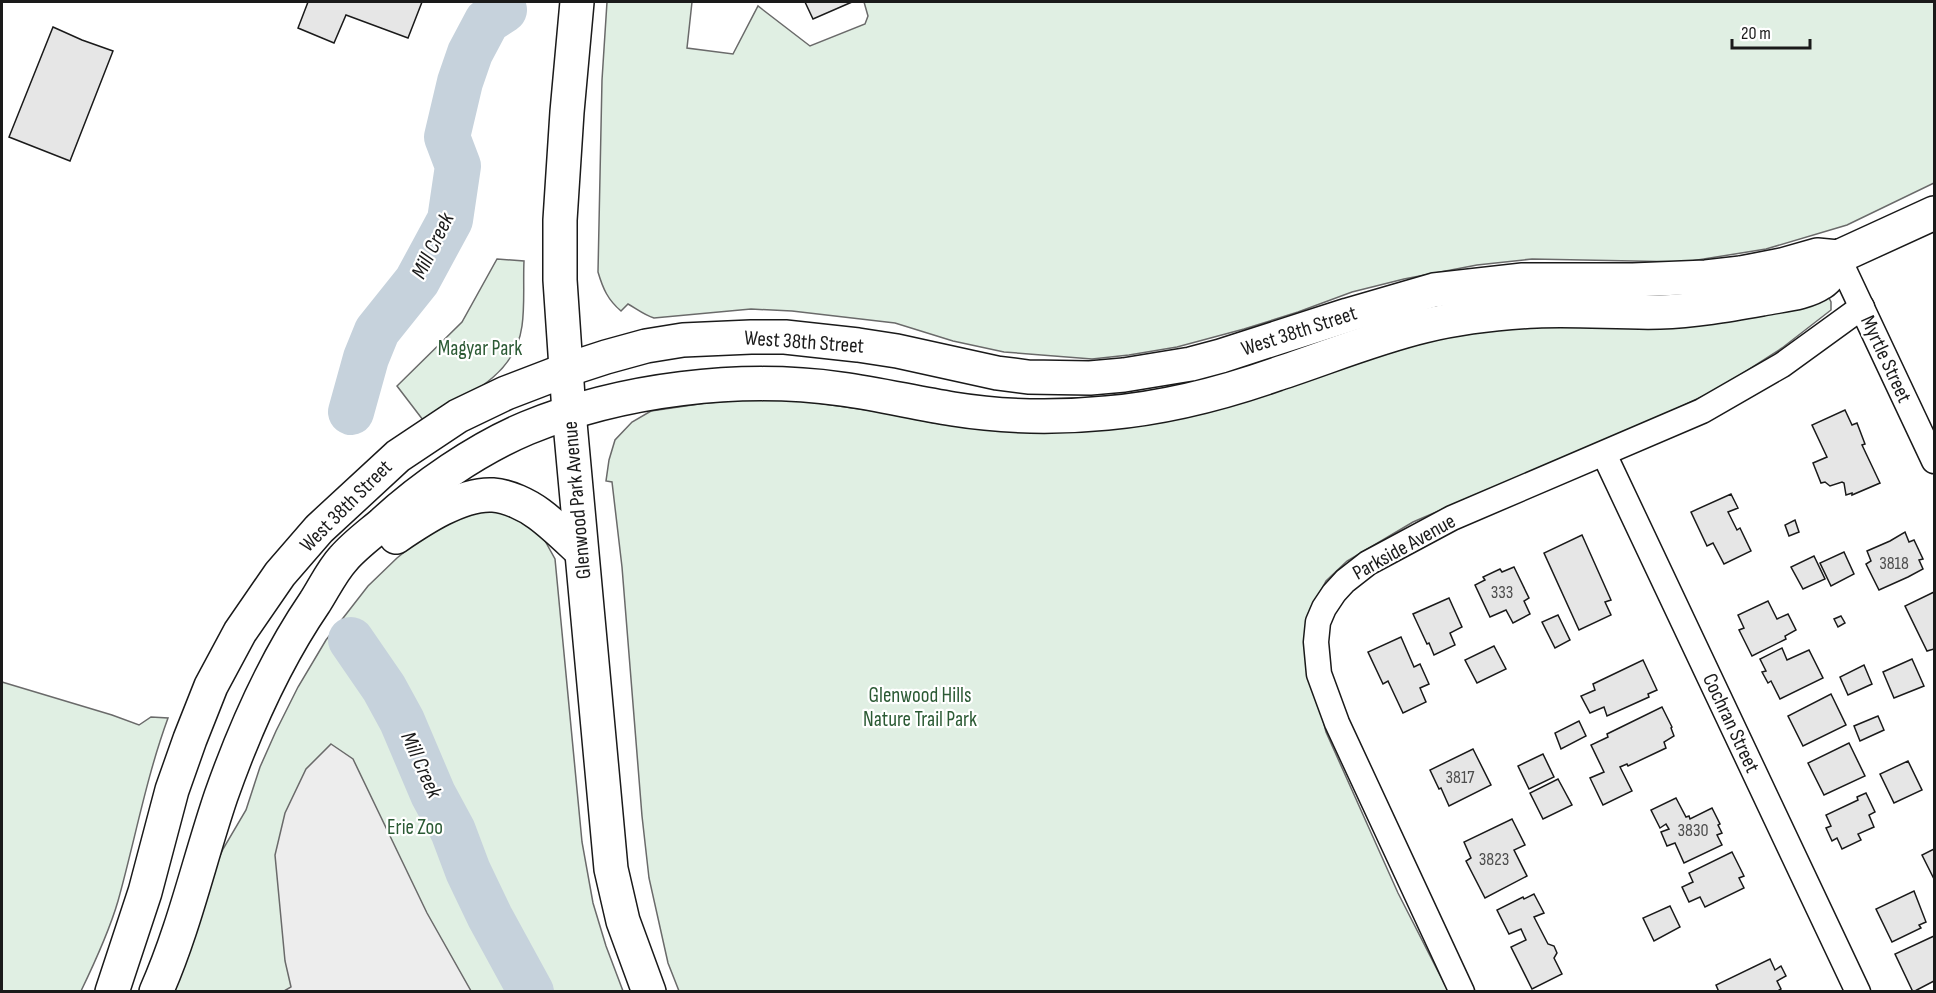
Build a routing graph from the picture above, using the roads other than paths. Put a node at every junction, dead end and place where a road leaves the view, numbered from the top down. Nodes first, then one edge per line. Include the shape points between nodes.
1 (577, 2) edge
2 (1935, 213) edge
3 (1838, 257) junction
4 (1862, 307) junction
5 (566, 370) junction
6 (569, 412) junction
7 (1604, 454) junction
8 (1935, 461) edge
9 (582, 551) junction
10 (298, 628) junction
11 (112, 992) edge
12 (156, 992) edge
13 (649, 992) edge
14 (1462, 992) edge
15 (1858, 992) edge

1 - 5 main road, Glenwood Park Avenue via 560,220
2 - 3 main road, West 38th Street
3 - 4 street, Myrtle Street
3 - 5 main road, West 38th Street via 1817,255 1782,265 1706,277 1523,280 1434,291 1221,356 1124,375 1090,378 997,373 897,351 785,337 683,340 646,346
3 - 6 main road, West 38th Street via 1828,278 1820,284 1787,294 1689,310 1564,309 1449,321 1369,342 1220,392 1109,413 1040,417 994,414 839,388 755,384 640,396
4 - 7 street, Parkside Avenue via 1737,393
4 - 8 street, Myrtle Street
5 - 6 main road, Glenwood Park Avenue
5 - 11 main road, West 38th Street via 458,416 398,456 319,529 280,574 240,632 211,686 172,790 145,892
6 - 9 main road, Glenwood Park Avenue
6 - 10 main road, West 38th Street via 521,431 453,468 398,510 344,559
7 - 14 street, Parkside Avenue via 1452,518 1368,563 1334,593 1318,622 1319,674 1337,723
7 - 15 street, Cochran Street
9 - 10 main road via 539,514 514,500 492,495 471,498 438,509 393,539
9 - 13 main road, Glenwood Park Avenue via 611,869 623,921
10 - 12 main road, West 38th Street via 257,703 222,794 169,963

